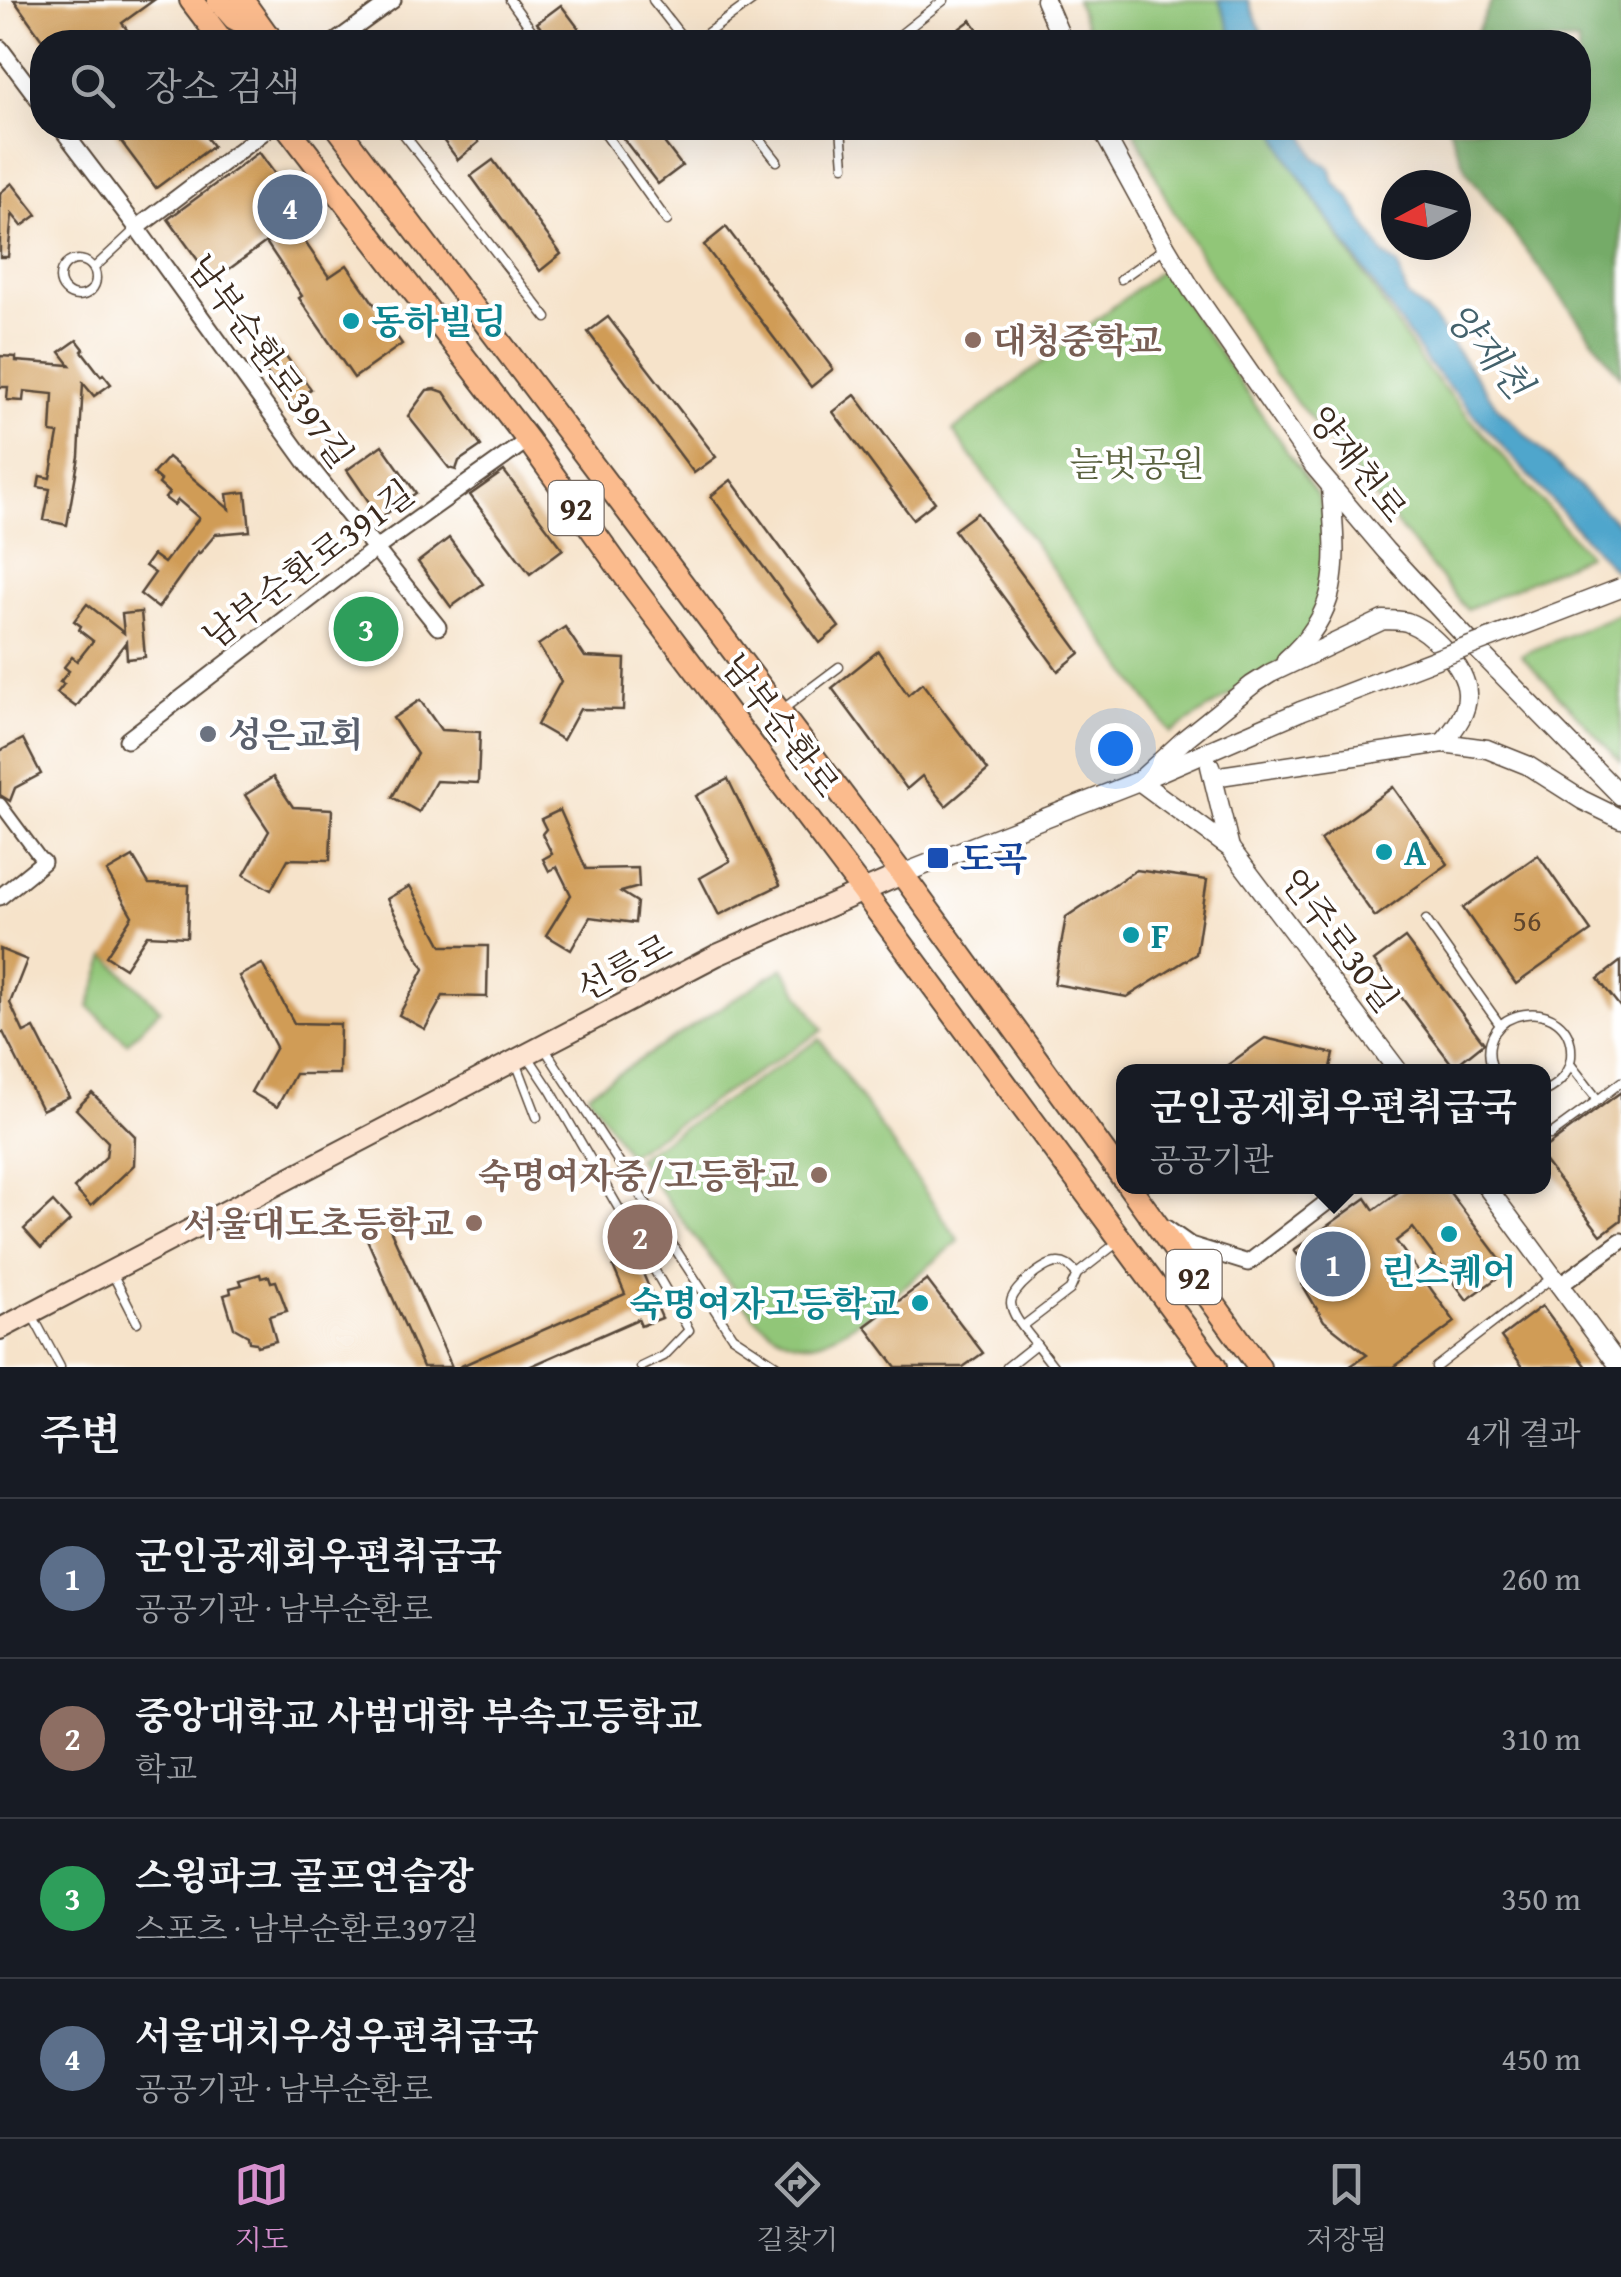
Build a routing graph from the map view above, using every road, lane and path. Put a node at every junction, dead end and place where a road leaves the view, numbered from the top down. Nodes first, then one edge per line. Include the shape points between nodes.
1 (191, 0) edge
2 (218, 0) edge
3 (242, 0) edge
4 (393, 0) edge
5 (510, 0) edge
6 (653, 0) edge
7 (753, 0) edge
8 (944, 0) edge
9 (1045, 0) edge
10 (215, 30) edge
11 (255, 30) edge
12 (264, 30) edge
13 (352, 30) edge
14 (531, 30) edge
15 (677, 30) edge
16 (712, 30) edge
17 (906, 30) edge
18 (1058, 30) edge
19 (0, 48) edge
20 (30, 88) edge
21 (69, 140) edge
22 (253, 140) edge
23 (297, 140) edge
24 (347, 140) edge
25 (408, 140) edge
26 (609, 140) edge
27 (760, 140) edge
28 (842, 140) edge
29 (1108, 140) edge
30 (777, 162) dead end
31 (844, 166) dead end
32 (667, 221) dead end
33 (137, 228) junction
34 (1166, 247) junction
35 (94, 268) junction
36 (1121, 280) dead end
37 (547, 318) dead end
38 (528, 440) junction
39 (1331, 486) junction
40 (374, 550) junction
41 (1621, 588) edge
42 (438, 627) dead end
43 (839, 667) dead end
44 (1271, 673) junction
45 (780, 711) junction
46 (127, 740) dead end
47 (1443, 743) junction
48 (1206, 753) junction
49 (1213, 777) junction
50 (1139, 781) junction
51 (1621, 796) edge
52 (0, 804) edge
53 (1621, 819) edge
54 (1230, 848) junction
55 (42, 862) joint
56 (902, 874) junction
57 (862, 890) junction
58 (0, 897) edge
59 (1426, 920) dead end
60 (1500, 1024) junction
61 (528, 1054) junction
62 (1394, 1064) edge
63 (1492, 1064) edge
64 (1570, 1064) junction
65 (1621, 1082) edge
66 (1551, 1088) edge
67 (1598, 1100) junction
68 (537, 1117) dead end
69 (1551, 1134) edge
70 (1116, 1168) edge
71 (1135, 1194) edge
72 (1338, 1194) edge
73 (1492, 1194) edge
74 (1151, 1217) junction
75 (1121, 1240) junction
76 (1621, 1241) edge
77 (112, 1271) junction
78 (1077, 1274) junction
79 (1556, 1282) junction
80 (31, 1313) junction
81 (136, 1322) dead end
82 (1023, 1326) junction
83 (0, 1329) edge
84 (1036, 1344) junction
85 (60, 1367) edge
86 (640, 1367) edge
87 (779, 1367) edge
88 (1007, 1367) edge
89 (1054, 1367) edge
90 (1215, 1367) edge
91 (1259, 1367) edge
92 (1436, 1367) edge
93 (1620, 1367) edge

1 - 10 main road
2 - 11 main road
3 - 12 main road
4 - 13 street
5 - 14 lane
6 - 15 lane
7 - 16 lane
8 - 17 lane
9 - 18 street
19 - 20 street
21 - 33 street, 남부순환로397길
22 - 33 street
23 - 38 main road, 남부순환로 / 92
24 - 45 main road, 남부순환로 / 92
25 - 37 lane
26 - 32 lane
27 - 30 lane
28 - 31 lane
29 - 34 street, 양재천로
33 - 35 lane
33 - 40 street, 남부순환로397길
34 - 36 lane
34 - 39 street, 양재천로
35 - 35 lane via 96,286 87,295 64,290 60,279 67,264 78,260
38 - 40 street, 남부순환로391길
38 - 57 main road, 남부순환로 / 92
39 - 44 street via 1335,578 1327,607 1310,635
39 - 51 street, 양재천로 via 1461,633
40 - 42 street, 남부순환로397길
40 - 46 street, 남부순환로391길
41 - 48 street, 선릉로, bridge
43 - 45 lane
44 - 47 street via 1383,620 1403,620 1422,629 1462,671 1462,719
44 - 50 street
45 - 56 main road, 남부순환로 / 92
47 - 49 street
47 - 53 street via 1487,749 1526,765
48 - 49 street
48 - 50 street, 선릉로
49 - 54 street
50 - 54 street
50 - 56 street, 선릉로
52 - 55 street
54 - 62 street, 언주로30길
55 - 58 street
56 - 57 main road, 선릉로
56 - 70 main road, 남부순환로 / 92
57 - 61 main road, 선릉로
57 - 75 main road, 남부순환로 / 92
59 - 60 lane
60 - 63 lane via 1489,1049
60 - 64 lane via 1524,1012 1551,1018 1568,1038
61 - 68 lane
61 - 77 main road, 선릉로
61 - 86 lane via 689,1330 664,1356
61 - 87 lane via 732,1336
64 - 66 lane
64 - 67 lane
65 - 67 lane
67 - 69 lane
71 - 74 main road, 92
72 - 74 street via 1248,1263 1190,1245
73 - 79 street
74 - 91 main road, 92
75 - 78 lane
75 - 90 main road, 남부순환로 / 92
76 - 79 street
77 - 80 main road, 선릉로
77 - 81 lane
78 - 82 lane via 1070,1290
78 - 82 lane via 1067,1264 1049,1264 1015,1290 1012,1310
79 - 92 lane
79 - 93 street
80 - 83 main road, 선릉로
80 - 85 lane
82 - 84 lane
84 - 88 lane
84 - 89 lane

